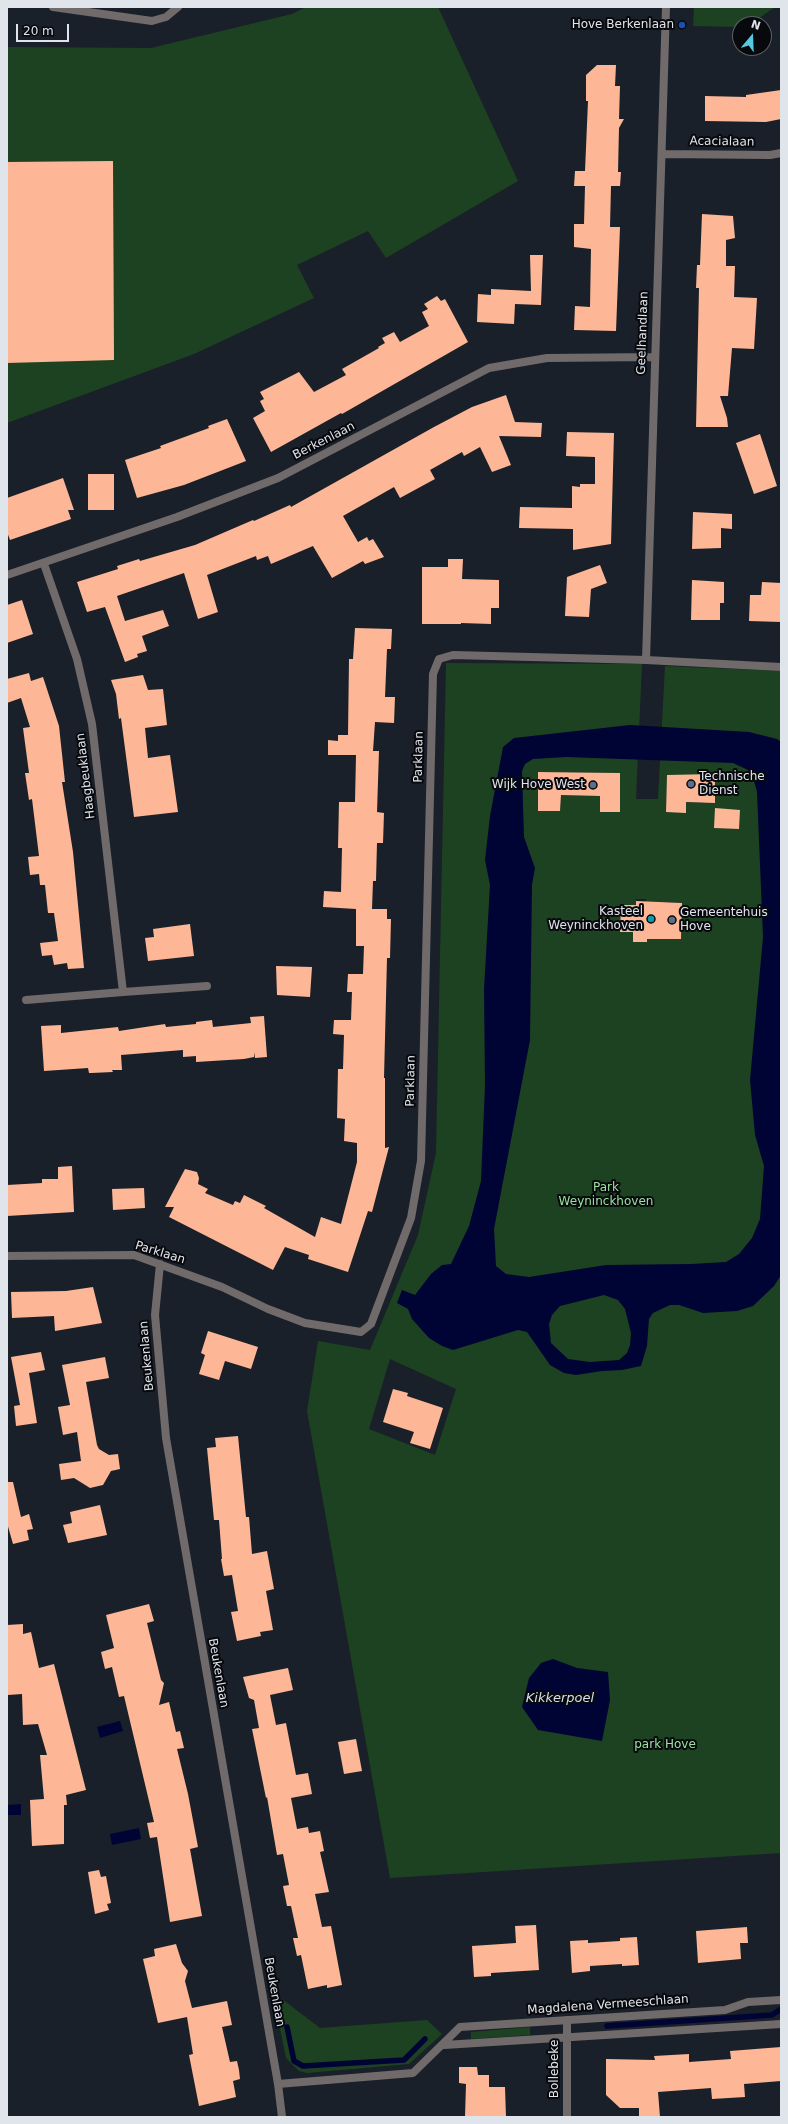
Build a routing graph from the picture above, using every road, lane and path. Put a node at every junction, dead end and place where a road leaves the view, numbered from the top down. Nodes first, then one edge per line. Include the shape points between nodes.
1 (53, 7) edge
2 (178, 7) edge
3 (666, 7) edge
4 (781, 153) edge
5 (662, 154) junction
6 (654, 357) junction
7 (44, 564) junction
8 (7, 575) edge
9 (646, 660) junction
10 (781, 667) edge
11 (207, 986) dead end
12 (123, 992) junction
13 (26, 1000) dead end
14 (7, 1256) edge
15 (160, 1264) junction
16 (781, 2000) edge
17 (567, 2020) junction
18 (781, 2024) edge
19 (566, 2038) junction
20 (444, 2045) junction
21 (278, 2084) junction
22 (282, 2117) edge
23 (567, 2117) edge

1 - 2 street via 152,21 166,17
3 - 5 street, Geelhandlaan
4 - 5 street, Acacialaan
5 - 6 street, Geelhandlaan
6 - 7 street, Berkenlaan via 547,358 489,368 278,478 177,518
6 - 9 street, Geelhandlaan
7 - 8 street, Berkenlaan
7 - 12 street, Haagbeuklaan via 77,659 92,724
9 - 10 street
9 - 15 street, Parklaan via 453,655 439,659 433,674 421,1161 411,1218 371,1324 361,1332 305,1323 222,1287
11 - 12 street
12 - 13 street
14 - 15 street, Parklaan via 134,1255
15 - 21 street, Beukenlaan via 155,1315 166,1438
16 - 17 street, Magdalena Vermeeschlaan via 748,2002 725,2010
17 - 19 street, Bollebeke
17 - 20 street, Magdalena Vermeeschlaan via 460,2027
18 - 19 street
19 - 20 street
19 - 23 street, Bollebeke
20 - 21 street, Magdalena Vermeeschlaan via 413,2073
21 - 22 street, Beukenlaan

